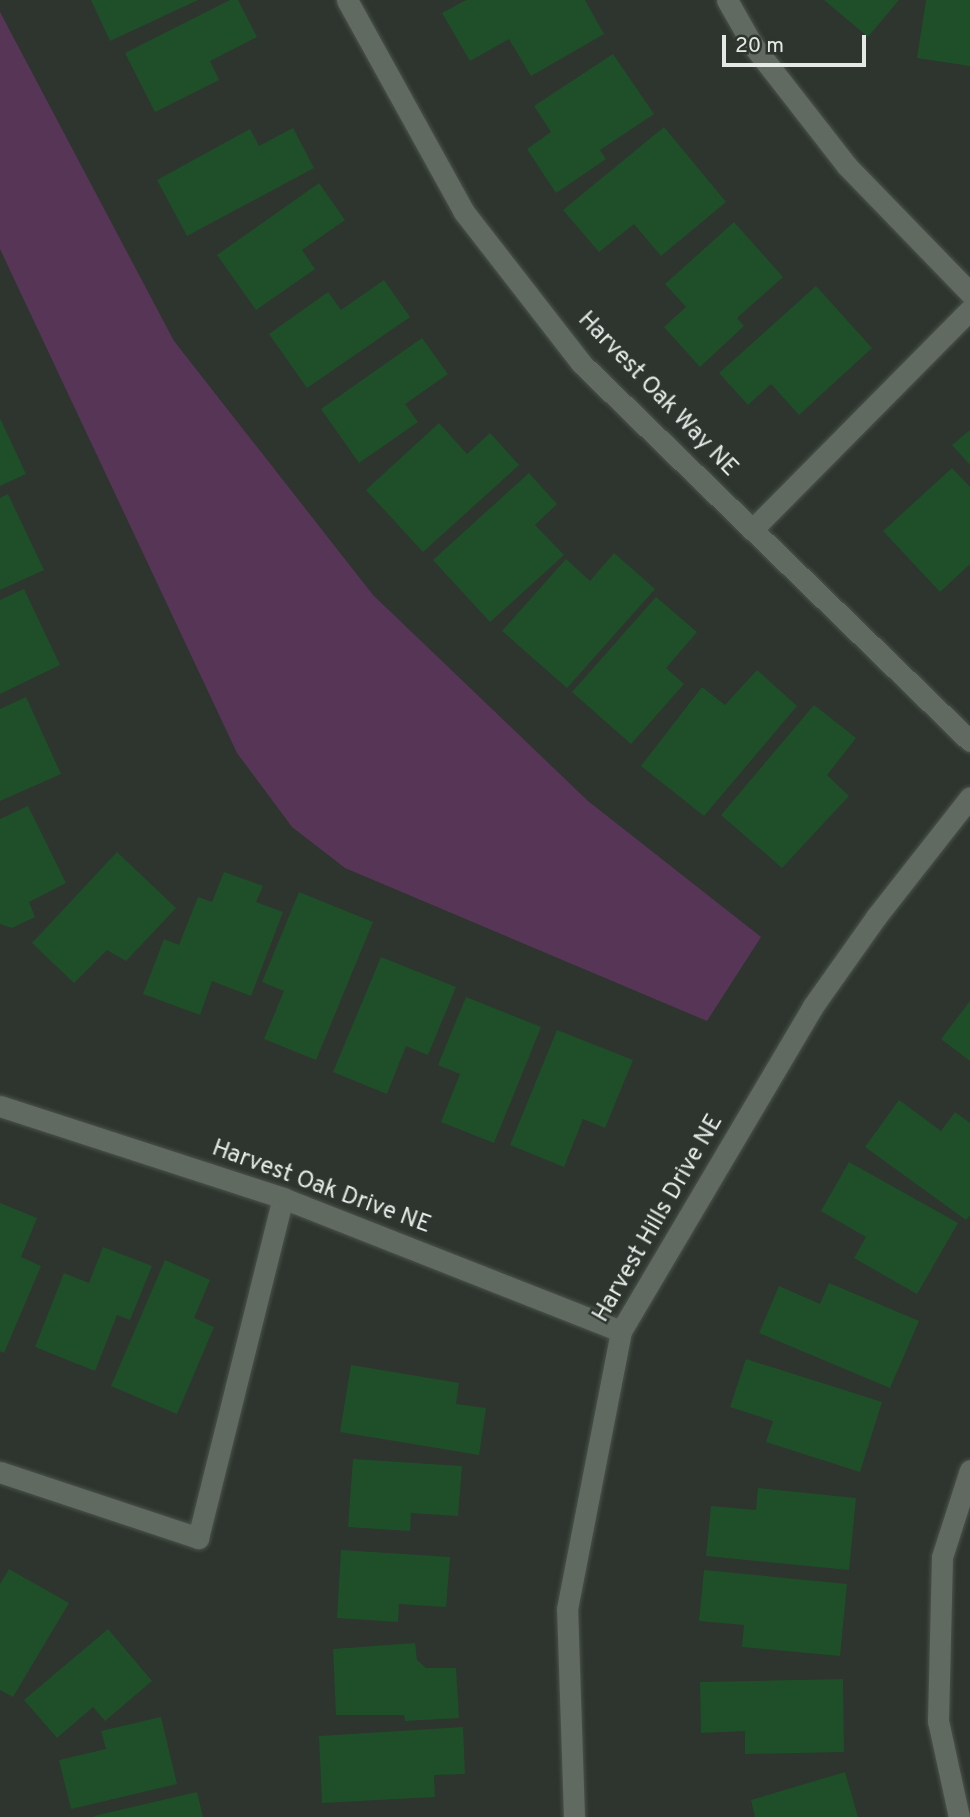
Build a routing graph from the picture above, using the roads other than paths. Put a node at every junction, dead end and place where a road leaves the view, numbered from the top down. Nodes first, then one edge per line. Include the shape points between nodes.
1 (347, 0) edge
2 (727, 0) edge
3 (970, 293) edge
4 (970, 310) edge
5 (752, 530) junction
6 (970, 741) edge
7 (970, 797) edge
8 (0, 1106) edge
9 (284, 1198) junction
10 (621, 1331) junction
11 (970, 1470) edge
12 (0, 1472) edge
13 (574, 1817) edge
14 (959, 1817) edge

1 - 5 street, Harvest Oak Way NE via 464,212 582,364
2 - 3 street via 752,44 847,166
4 - 5 street
5 - 6 street, Harvest Oak Way NE
7 - 10 street, Harvest Hills Drive NE via 813,1006
8 - 9 street, Harvest Oak Drive NE
9 - 10 street, Harvest Oak Drive NE
9 - 12 street via 198,1538
10 - 13 street, Harvest Hills Drive NE via 568,1609
11 - 14 street via 942,1557 938,1721

